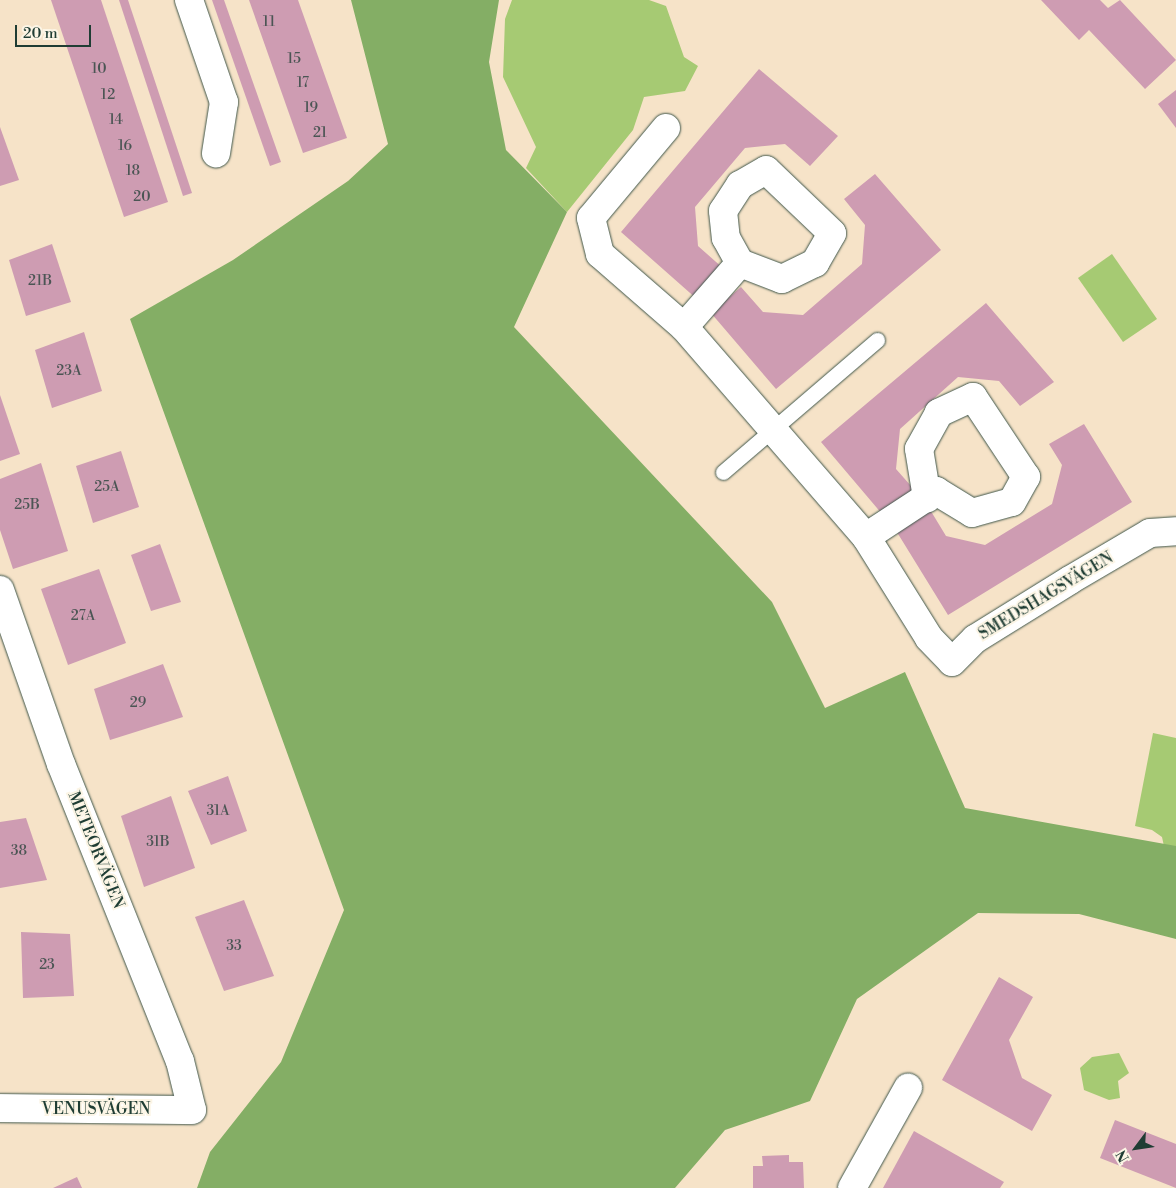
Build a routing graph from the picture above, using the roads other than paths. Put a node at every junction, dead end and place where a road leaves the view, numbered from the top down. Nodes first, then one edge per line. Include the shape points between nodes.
1 (189, 0) edge
2 (666, 128) dead end
3 (216, 152) dead end
4 (740, 263) dead end
5 (684, 327) junction
6 (877, 340) dead end
7 (774, 431) junction
8 (723, 472) dead end
9 (927, 498) junction
10 (1176, 532) edge
11 (866, 538) junction
12 (0, 590) edge
13 (908, 1088) dead end
14 (0, 1108) edge
15 (192, 1110) joint
16 (852, 1188) edge

1 - 3 street via 224,102
2 - 5 street, SMEDSHAGSVÄGEN via 592,218 600,254
4 - 5 street
5 - 7 street, SMEDSHAGSVÄGEN
6 - 7 lane
7 - 8 lane
7 - 11 street, SMEDSHAGSVÄGEN
9 - 9 street via 936,491 972,512 1012,502 1026,477 974,398 939,413 919,449
9 - 11 street
10 - 11 street, SMEDSHAGSVÄGEN via 1150,533 975,638 952,662 929,638
12 - 15 street, METEORVÄGEN via 61,764 180,1061
13 - 16 street
14 - 15 street, VENUSVÄGEN

